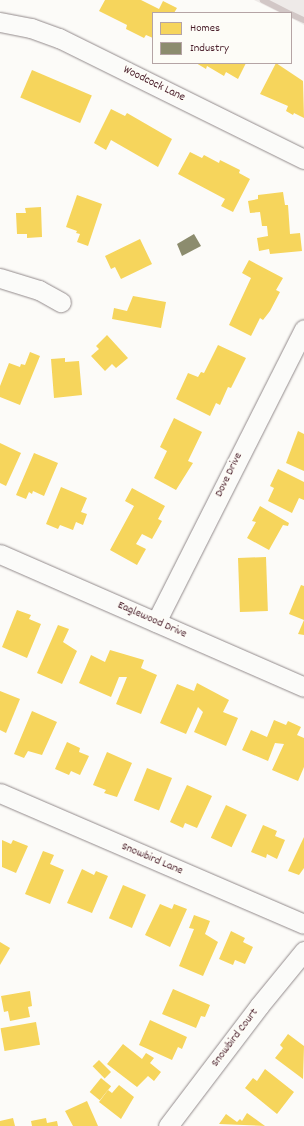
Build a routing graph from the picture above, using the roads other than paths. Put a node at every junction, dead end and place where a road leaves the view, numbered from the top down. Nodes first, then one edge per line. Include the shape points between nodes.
1 (0, 22) edge
2 (304, 159) edge
3 (0, 278) edge
4 (61, 302) dead end
5 (304, 328) edge
6 (0, 554) edge
7 (156, 622) junction
8 (304, 687) edge
9 (0, 793) edge
10 (304, 924) edge
11 (304, 951) edge
12 (168, 1126) edge

1 - 2 street, Woodcock Lane via 32,28 59,38
3 - 4 street via 39,290
5 - 7 street, Dove Drive
6 - 7 street, Eaglewood Drive
7 - 8 street, Eaglewood Drive
9 - 10 street, Snowbird Lane
11 - 12 street, Snowbird Court

